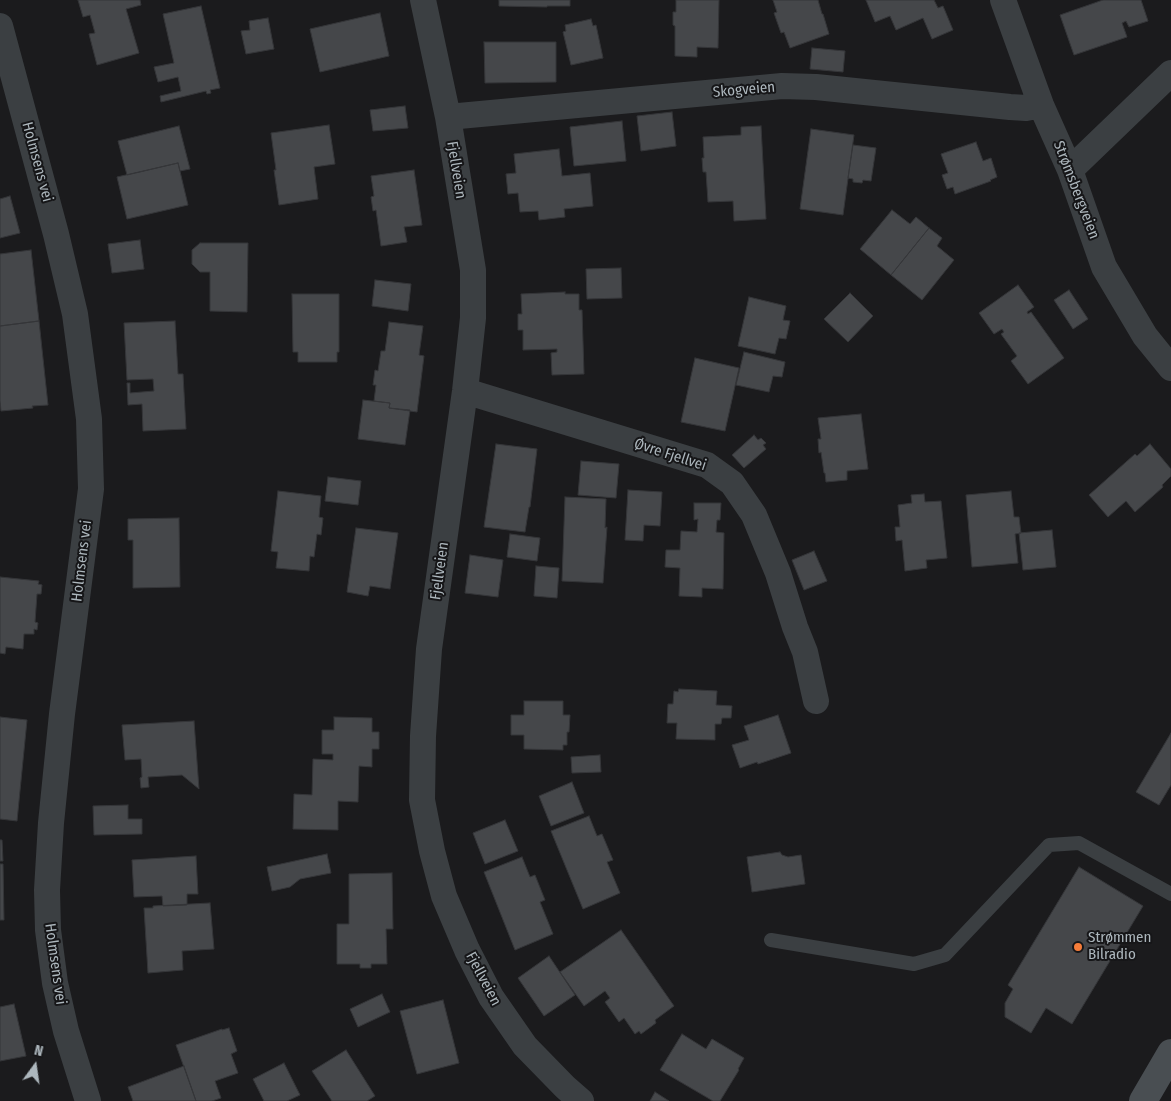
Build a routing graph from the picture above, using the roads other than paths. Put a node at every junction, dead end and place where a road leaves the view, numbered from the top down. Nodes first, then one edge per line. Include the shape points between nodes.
1 (424, 0) edge
2 (1003, 0) edge
3 (0, 26) edge
4 (1171, 73) edge
5 (1041, 105) junction
6 (448, 117) junction
7 (1070, 170) junction
8 (1171, 368) edge
9 (465, 391) junction
10 (816, 701) dead end
11 (1171, 894) edge
12 (771, 940) dead end
13 (1171, 1053) edge
14 (88, 1101) edge
15 (581, 1101) edge
16 (1143, 1101) edge

1 - 6 street, Fjellveien
2 - 5 street, Strømsbergveien
3 - 14 street, Holmsens vei via 75,314 89,418 91,489 62,714 47,890 55,983
4 - 7 street
5 - 6 street, Skogveien via 1010,107 782,86
5 - 7 street, Strømsbergveien
6 - 9 street, Fjellveien via 473,270 473,318
7 - 8 street, Strømsbergveien via 1104,267 1145,336
9 - 10 street, Øvre Fjellvei via 707,465 732,482 754,515 778,573 805,652
9 - 15 street, Fjellveien via 429,649 422,800 444,896 491,997 524,1046
11 - 12 lane via 1079,843 1048,845 945,955 914,964
13 - 16 main road

